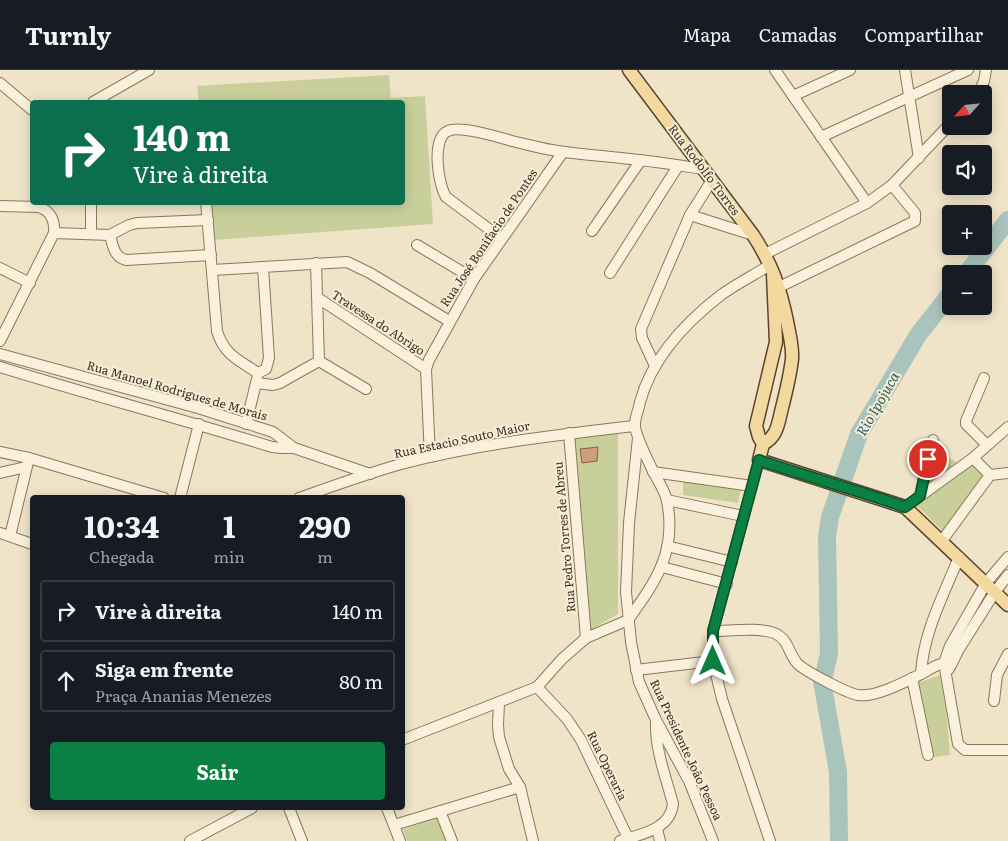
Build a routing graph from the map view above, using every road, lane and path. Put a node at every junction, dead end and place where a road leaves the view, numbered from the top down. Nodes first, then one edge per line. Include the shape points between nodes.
1 (148, 70) edge
2 (629, 70) edge
3 (775, 70) edge
4 (850, 70) edge
5 (906, 70) edge
6 (968, 70) edge
7 (986, 70) edge
8 (0, 84) edge
9 (982, 85) edge
10 (793, 96) junction
11 (909, 98) junction
12 (96, 100) edge
13 (30, 108) edge
14 (942, 133) edge
15 (821, 137) junction
16 (562, 152) junction
17 (919, 158) junction
18 (641, 160) junction
19 (678, 166) junction
20 (703, 169) junction
21 (712, 180) junction
22 (892, 185) junction
23 (867, 203) junction
24 (91, 205) edge
25 (206, 205) edge
26 (0, 206) edge
27 (690, 215) junction
28 (208, 220) junction
29 (54, 229) junction
30 (592, 230) dead end
31 (91, 234) junction
32 (753, 235) junction
33 (110, 236) junction
34 (501, 238) junction
35 (417, 245) dead end
36 (211, 255) junction
37 (316, 263) junction
38 (769, 264) junction
39 (263, 267) junction
40 (0, 268) edge
41 (212, 270) junction
42 (610, 273) dead end
43 (474, 279) junction
44 (30, 283) junction
45 (776, 289) junction
46 (318, 298) junction
47 (449, 321) junction
48 (0, 341) edge
49 (0, 354) edge
50 (319, 361) junction
51 (655, 366) junction
52 (0, 367) edge
53 (426, 369) junction
54 (257, 378) junction
55 (984, 378) dead end
56 (120, 387) junction
57 (366, 389) dead end
58 (765, 390) junction
59 (786, 393) junction
60 (116, 400) junction
61 (198, 408) junction
62 (196, 423) junction
63 (246, 424) junction
64 (1008, 427) edge
65 (636, 430) junction
66 (569, 433) junction
67 (932, 440) dead end
68 (763, 444) junction
69 (987, 445) junction
70 (294, 448) junction
71 (0, 452) edge
72 (430, 458) junction
73 (973, 458) junction
74 (759, 460) junction
75 (28, 463) junction
76 (654, 472) junction
77 (0, 473) edge
78 (1008, 473) edge
79 (370, 474) junction
80 (990, 474) junction
81 (752, 486) junction
82 (152, 495) edge
83 (181, 495) edge
84 (308, 495) edge
85 (920, 496) junction
86 (667, 500) junction
87 (905, 507) junction
88 (743, 516) junction
89 (5, 535) edge
90 (942, 542) junction
91 (30, 543) edge
92 (667, 546) junction
93 (959, 557) junction
94 (1008, 557) edge
95 (732, 562) junction
96 (662, 567) junction
97 (1008, 575) edge
98 (727, 584) junction
99 (990, 587) junction
100 (1008, 605) edge
101 (628, 620) junction
102 (713, 631) junction
103 (586, 638) junction
104 (1008, 654) edge
105 (713, 661) junction
106 (947, 663) junction
107 (636, 670) junction
108 (917, 676) junction
109 (537, 686) junction
110 (994, 701) dead end
111 (499, 703) junction
112 (656, 720) junction
113 (405, 739) edge
114 (1008, 750) edge
115 (928, 756) dead end
116 (520, 788) junction
117 (248, 810) edge
118 (291, 810) edge
119 (388, 810) edge
120 (440, 811) junction
121 (394, 825) junction
122 (657, 829) junction
123 (624, 840) edge
124 (190, 841) edge
125 (302, 841) edge
126 (400, 841) edge
127 (452, 841) edge
128 (533, 841) edge
129 (660, 841) edge
130 (713, 841) edge
131 (770, 841) edge

1 - 12 street
2 - 20 main road, Rua Rodolfo Torres
3 - 10 street
4 - 10 street
5 - 11 street
6 - 11 street
7 - 9 street
8 - 13 street
10 - 15 street
11 - 15 street
11 - 17 street
14 - 17 street
15 - 23 street
16 - 18 street
16 - 34 street, Rua José Bonifacio de Pontes
16 - 34 street via 475,131 454,129 442,136 438,148 439,178 446,197
17 - 22 street
18 - 19 street
18 - 30 street
19 - 20 street
19 - 42 street
20 - 21 main road, Rua Rodolfo Torres
21 - 27 street
21 - 32 main road, Rua Rodolfo Torres
22 - 23 street
22 - 45 street via 911,206 915,221
23 - 38 street
24 - 31 street
25 - 28 street
26 - 29 street via 45,208 52,217
27 - 32 street
27 - 51 street via 641,329
28 - 33 street via 137,223
28 - 36 street
29 - 31 street
29 - 44 street
31 - 33 street
32 - 38 main road, Rua Rodolfo Torres
33 - 36 street via 113,248 126,260
34 - 43 street, Rua José Bonifacio de Pontes
35 - 43 street
36 - 41 street
37 - 39 street
37 - 46 street
37 - 47 street via 347,262 360,267
38 - 45 main road
38 - 51 street via 722,295 691,322
39 - 41 street
39 - 54 street via 269,358 266,369
40 - 44 street
41 - 54 street via 217,331 223,347
43 - 47 street, Rua José Bonifacio de Pontes
44 - 48 street
45 - 58 main road via 776,342
45 - 59 main road via 790,334 792,357
46 - 50 street
46 - 53 street, Travessa do Abrigo
47 - 53 street, Rua José Bonifacio de Pontes
49 - 56 street, Rua Manoel Rodrigues de Morais
50 - 54 street via 273,385
50 - 57 street
51 - 65 street via 644,390
52 - 60 street
53 - 72 street, Rua José Bonifacio de Pontes
54 - 63 street
55 - 69 street via 966,424
56 - 60 street
56 - 61 street, Rua Manoel Rodrigues de Morais
58 - 59 main road
58 - 68 main road via 756,426
59 - 68 main road via 776,431
60 - 62 street
61 - 62 street
61 - 63 street, Rua Manoel Rodrigues de Morais
62 - 70 street via 272,447
62 - 83 street
63 - 70 street, Rua Manoel Rodrigues de Morais via 273,432
64 - 69 street
65 - 66 street, Rua Estacio Souto Maior
65 - 76 street
65 - 101 street, Rua Presidente João Pessoa via 626,592
66 - 72 street, Rua Estacio Souto Maior
66 - 103 street, Rua Pedro Torres de Abreu
67 - 85 street
68 - 74 main road
69 - 73 street
70 - 79 street, Rua Manoel Rodrigues de Morais
71 - 75 street
72 - 79 street, Rua Estacio Souto Maior
73 - 80 street
73 - 85 street
74 - 81 street
74 - 87 main road
75 - 77 street
75 - 82 street
75 - 89 street
76 - 81 street
76 - 86 street
78 - 80 street
79 - 84 street, Rua Estacio Souto Maior
80 - 90 street
81 - 88 street
85 - 87 street
86 - 88 street
86 - 92 street
87 - 90 main road
88 - 95 street
89 - 91 street
90 - 93 main road
92 - 95 street
92 - 96 street
93 - 99 main road
93 - 108 street via 931,627
94 - 99 street
95 - 98 street
96 - 98 street
96 - 101 street
97 - 99 street
98 - 102 street
99 - 100 main road
99 - 106 street
101 - 103 street
101 - 107 street, Rua Presidente João Pessoa
102 - 105 street
102 - 108 street via 775,634 788,645 801,667 847,692 874,694
103 - 109 street
104 - 110 street via 997,674
105 - 107 street
105 - 131 street via 722,699
106 - 108 street
106 - 114 street via 956,738 962,748 969,751
107 - 112 street, Rua Presidente João Pessoa
108 - 115 street
109 - 111 street
109 - 123 street, Rua Operaria via 582,740
111 - 113 street
111 - 116 street via 499,737 509,769
112 - 122 street via 658,751 673,804 669,817
112 - 130 street, Rua Presidente João Pessoa via 689,781
116 - 120 street
116 - 128 street
117 - 124 street
118 - 125 street
119 - 121 street
120 - 121 street
120 - 127 street
121 - 126 street
122 - 123 street
122 - 129 street

